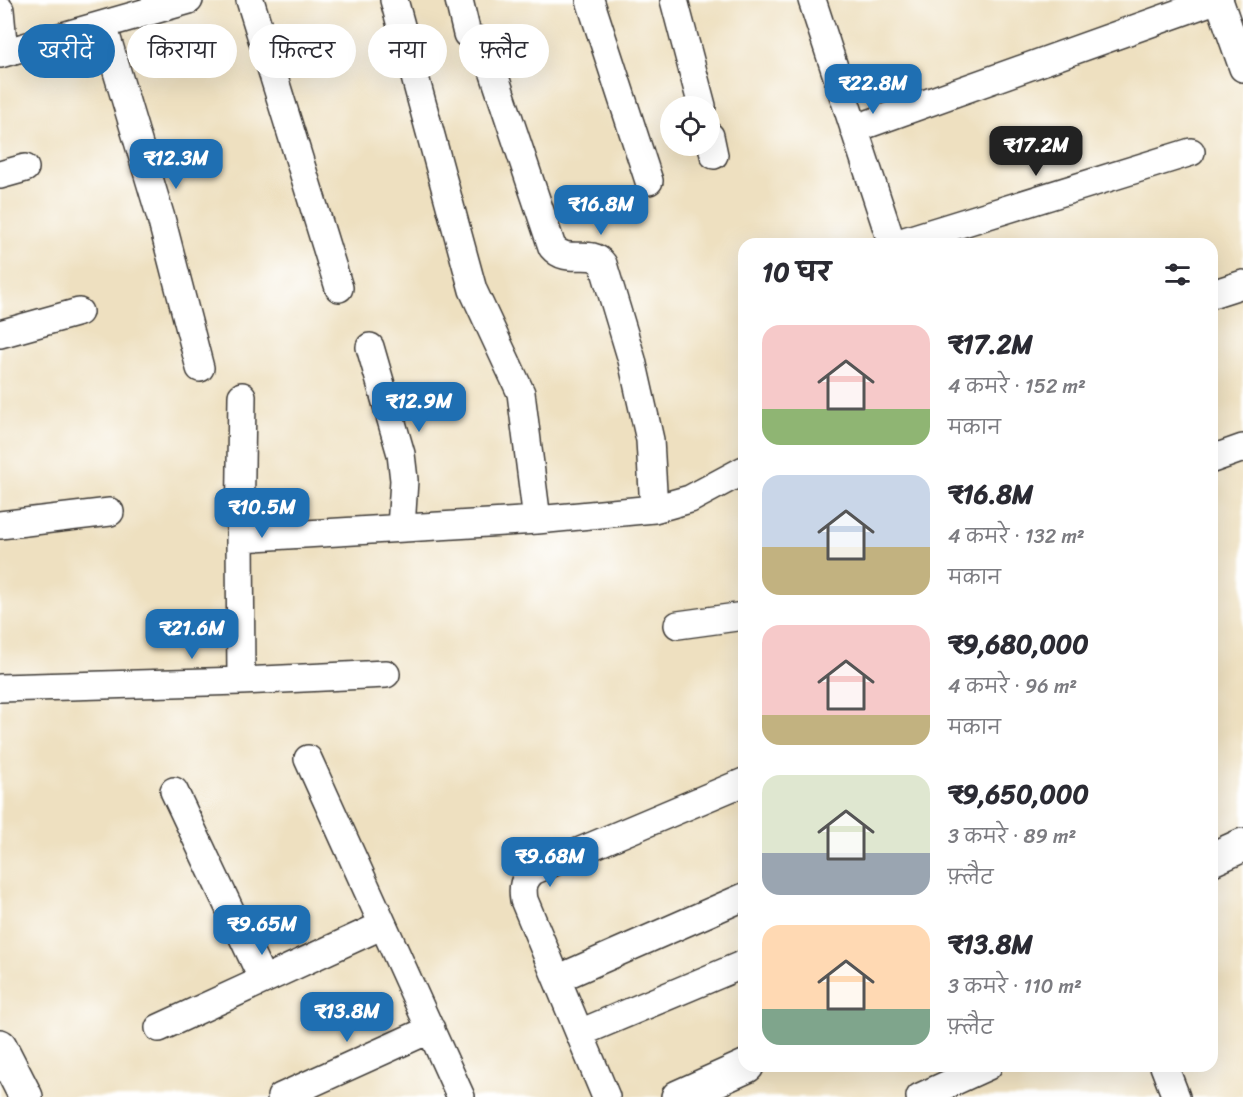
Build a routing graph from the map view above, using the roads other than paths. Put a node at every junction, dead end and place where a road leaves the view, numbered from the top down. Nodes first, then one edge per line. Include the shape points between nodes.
1 (189, 0) edge
2 (250, 0) edge
3 (394, 0) edge
4 (459, 0) edge
5 (590, 0) edge
6 (674, 0) edge
7 (812, 0) edge
8 (1217, 0) edge
9 (0, 10) edge
10 (106, 24) edge
11 (18, 49) edge
12 (2, 54) edge
13 (115, 65) edge
14 (1243, 68) edge
15 (699, 96) edge
16 (854, 129) junction
17 (1191, 152) dead end
18 (649, 181) dead end
19 (891, 238) edge
20 (912, 238) edge
21 (1243, 284) edge
22 (339, 288) dead end
23 (1218, 292) edge
24 (79, 312) dead end
25 (0, 334) edge
26 (370, 347) dead end
27 (200, 368) dead end
28 (242, 396) dead end
29 (1243, 448) edge
30 (1218, 457) edge
31 (738, 473) edge
32 (654, 509) junction
33 (110, 512) dead end
34 (537, 520) junction
35 (0, 525) edge
36 (401, 528) junction
37 (240, 538) junction
38 (738, 617) edge
39 (678, 625) dead end
40 (386, 674) dead end
41 (241, 681) junction
42 (0, 688) edge
43 (308, 759) dead end
44 (738, 785) edge
45 (174, 791) dead end
46 (1243, 845) edge
47 (1218, 856) edge
48 (738, 900) edge
49 (383, 925) junction
50 (738, 967) edge
51 (557, 979) junction
52 (264, 980) junction
53 (159, 1028) dead end
54 (431, 1029) junction
55 (580, 1033) junction
56 (0, 1046) edge
57 (738, 1070) edge
58 (975, 1072) edge
59 (1166, 1072) edge
60 (26, 1097) edge
61 (281, 1097) edge
62 (461, 1097) edge
63 (606, 1097) edge
64 (678, 1097) edge
65 (920, 1097) edge
66 (1176, 1097) edge

1 - 10 street
2 - 22 street
3 - 34 street via 473,290 520,393
4 - 32 street via 467,34 485,47 552,247 563,256 593,257 603,264 632,360 650,440
5 - 18 street
6 - 15 street
7 - 16 street
8 - 14 street
8 - 16 street
9 - 12 street
11 - 12 street
13 - 27 street
16 - 19 street
17 - 20 street
21 - 23 street
24 - 25 street
26 - 36 street via 401,454
28 - 37 street
29 - 30 street
31 - 32 street via 690,499
32 - 34 street
33 - 35 street
34 - 36 street
36 - 37 street
37 - 41 street
38 - 39 street
40 - 41 street
41 - 42 street
43 - 49 street
44 - 51 street via 533,871 524,879 524,900
45 - 52 street
46 - 47 street
48 - 51 street
49 - 52 street
49 - 54 street
50 - 55 street
51 - 55 street
52 - 53 street
54 - 61 street
54 - 62 street
55 - 63 street
56 - 60 street
57 - 64 street
58 - 65 street
59 - 66 street

